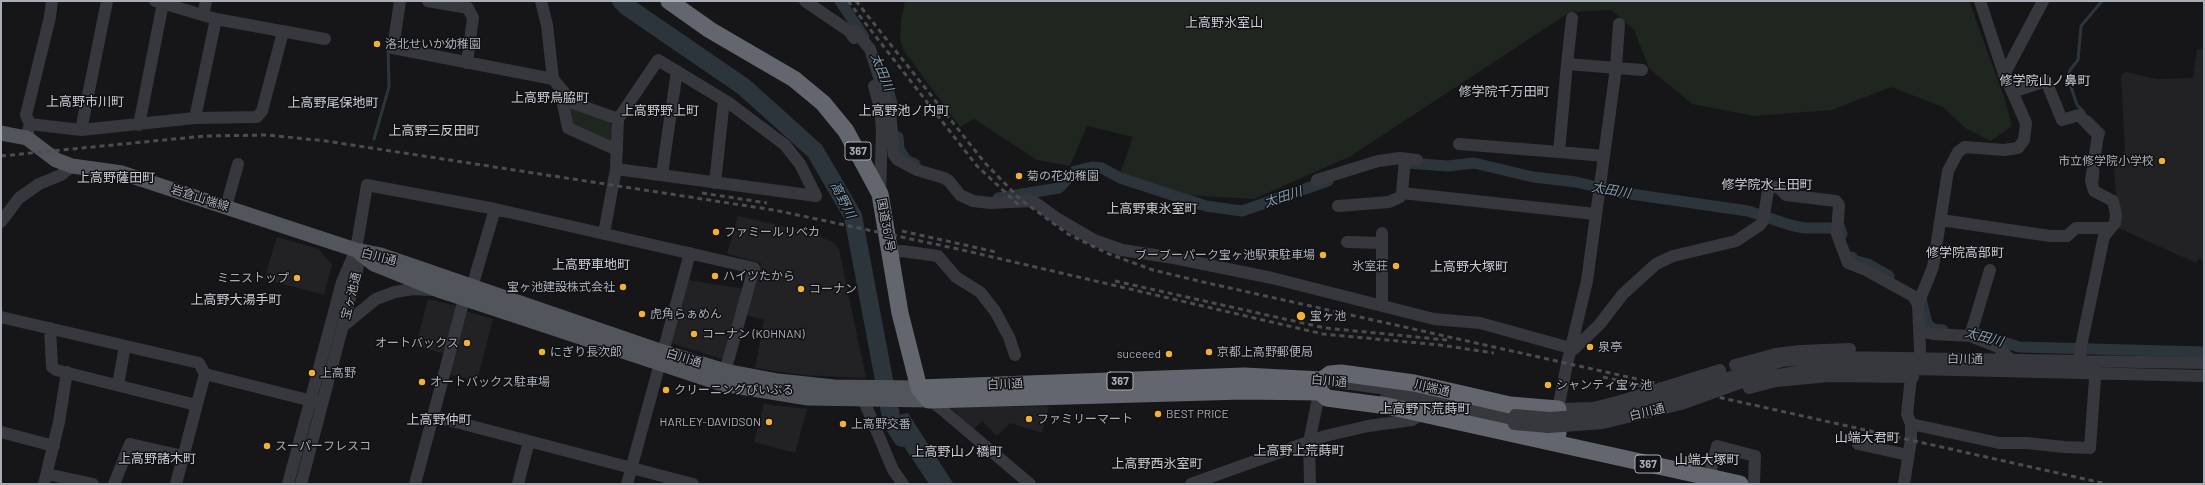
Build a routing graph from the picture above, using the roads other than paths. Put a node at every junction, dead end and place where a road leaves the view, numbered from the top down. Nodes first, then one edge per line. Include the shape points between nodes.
1 (52, 1) edge
2 (107, 1) edge
3 (206, 1) edge
4 (400, 1) edge
5 (428, 1) edge
6 (541, 1) edge
7 (668, 1) edge
8 (805, 1) edge
9 (1980, 1) edge
10 (2043, 1) edge
11 (159, 2) edge
12 (203, 15) junction
13 (1572, 18) dead end
14 (216, 19) junction
15 (1619, 24) dead end
16 (849, 31) junction
17 (283, 32) junction
18 (325, 39) dead end
19 (467, 63) junction
20 (1567, 64) junction
21 (1616, 68) junction
22 (1642, 70) dead end
23 (677, 71) junction
24 (2004, 75) junction
25 (554, 79) junction
26 (2012, 92) junction
27 (564, 94) junction
28 (724, 100) junction
29 (195, 118) junction
30 (618, 119) junction
31 (139, 125) junction
32 (81, 130) junction
33 (28, 131) junction
34 (1, 133) edge
35 (1459, 144) dead end
36 (617, 150) junction
37 (1558, 152) junction
38 (1604, 156) junction
39 (1405, 158) junction
40 (1417, 160) dead end
41 (238, 164) dead end
42 (72, 166) junction
43 (616, 169) junction
44 (662, 174) junction
45 (1317, 180) dead end
46 (715, 183) junction
47 (880, 194) junction
48 (1402, 194) junction
49 (226, 206) junction
50 (1338, 206) dead end
51 (495, 209) junction
52 (1595, 214) junction
53 (1942, 220) junction
54 (1, 222) edge
55 (2111, 228) junction
56 (604, 233) junction
57 (1347, 242) dead end
58 (356, 250) junction
59 (891, 252) junction
60 (690, 253) junction
61 (1990, 270) dead end
62 (441, 291) junction
63 (468, 293) junction
64 (1918, 304) junction
65 (1382, 306) junction
66 (1, 317) edge
67 (343, 326) junction
68 (50, 328) junction
69 (1920, 331) junction
70 (1970, 336) junction
71 (125, 346) junction
72 (1571, 348) junction
73 (1920, 351) junction
74 (2080, 353) junction
75 (1015, 355) dead end
76 (661, 358) junction
77 (2010, 362) junction
78 (2204, 363) edge
79 (1731, 366) junction
80 (2096, 367) junction
81 (67, 372) junction
82 (205, 374) junction
83 (2204, 376) edge
84 (1910, 377) junction
85 (724, 378) junction
86 (118, 385) junction
87 (1321, 386) junction
88 (919, 394) junction
89 (870, 397) junction
90 (309, 401) junction
91 (322, 404) junction
92 (196, 405) junction
93 (1558, 409) junction
94 (1422, 414) junction
95 (433, 416) junction
96 (1911, 424) junction
97 (1, 432) edge
98 (529, 441) junction
99 (1309, 442) junction
100 (1558, 442) junction
101 (1858, 444) dead end
102 (54, 446) junction
103 (1908, 455) junction
104 (183, 456) junction
105 (631, 468) junction
106 (1709, 477) junction
107 (46, 479) edge
108 (93, 484) edge
109 (114, 484) edge
110 (176, 484) edge
111 (288, 484) edge
112 (301, 484) edge
113 (414, 484) edge
114 (518, 484) edge
115 (627, 484) edge
116 (693, 484) edge
117 (903, 484) edge
118 (1030, 484) edge
119 (1192, 484) edge
120 (1310, 484) edge
121 (1740, 484) edge
122 (1754, 484) edge
123 (1904, 484) edge

1 - 33 street via 26,115
2 - 32 street
3 - 12 street
4 - 19 street via 393,48
5 - 19 street via 468,8 473,18
6 - 25 street
7 - 47 highway, 国道367号 / 367 via 710,30 794,78 823,103 846,131
8 - 16 street
9 - 24 street
10 - 24 street
11 - 12 street
11 - 31 street
12 - 14 street
13 - 20 street
14 - 17 street
14 - 29 street
15 - 21 street
16 - 47 street via 863,52 880,108
16 - 65 street via 855,31 870,49 890,111 894,155 898,160 917,170 944,178 960,194 973,201 1033,201 1094,240 1122,250 1272,278
17 - 18 street
17 - 29 street via 262,111 257,117
19 - 25 street
20 - 21 street
20 - 37 street
21 - 22 street
21 - 38 street
23 - 28 street
23 - 30 street via 658,60
23 - 44 street
24 - 26 street
25 - 27 street
26 - 53 street via 2026,123 2024,140 2018,148 2004,150 1965,147 1958,152 1948,172
26 - 55 street via 2046,81 2062,120 2079,115 2098,135 2091,181 2094,191 2113,201 2115,223
27 - 30 street via 573,103
27 - 36 street via 563,104 568,128
28 - 46 street
28 - 46 street via 785,145 800,164 816,196
29 - 31 street
30 - 36 street
31 - 32 street
32 - 33 street
33 - 34 main road, 岩倉山端線
33 - 42 main road, 岩倉山端線 via 56,160
35 - 37 street
36 - 43 street
37 - 38 street
38 - 52 street
39 - 40 street
39 - 45 street via 1378,161
39 - 48 street
41 - 49 street
42 - 49 main road, 岩倉山端線 via 122,173
42 - 54 street via 61,175 39,184 19,198
43 - 44 street
43 - 56 street
44 - 46 street
47 - 59 highway, 国道367号 / 367
48 - 50 street via 1389,202
48 - 52 street
49 - 58 main road, 岩倉山端線
51 - 56 street
51 - 58 street via 367,185
51 - 63 street
52 - 72 street via 1587,281
53 - 55 street via 2050,236 2067,236 2076,228
53 - 64 street via 1933,267
55 - 74 street via 2104,236
56 - 60 street
57 - 65 street via 1382,238
58 - 62 main road, 白川通 via 374,264
58 - 63 main road, 白川通 via 381,255
58 - 67 street, 宝ヶ池通 via 358,265
58 - 90 street, 宝ヶ池通 via 342,282
59 - 75 street via 938,256 956,277 980,292 995,311
59 - 88 highway, 国道367号 / 367 via 900,313
60 - 76 street
60 - 85 street via 754,268
61 - 70 street
62 - 63 main road, 白川通
62 - 67 street via 413,289 395,292 376,299
63 - 76 main road, 白川通
63 - 95 street
64 - 69 street
64 - 72 street via 1913,296 1848,263 1837,234 1839,206 1836,201 1786,195 1779,188 1769,185 1760,226 1736,241 1672,256 1656,264 1623,294 1599,325 1574,349
65 - 72 street via 1434,319 1480,323
66 - 68 street
67 - 91 street, 宝ヶ池通
68 - 71 street
68 - 81 street via 52,367
69 - 70 street
69 - 73 street
70 - 77 street via 1998,347
71 - 82 street via 199,363
71 - 86 street
72 - 93 street
73 - 77 street
73 - 79 street via 1829,348 1776,354
74 - 77 street, 白川通
74 - 80 street, 白川通
76 - 85 main road, 白川通
76 - 105 street
77 - 80 street, 白川通
77 - 84 street via 2000,379
77 - 87 street, 白川通, bridge via 1876,368 1811,363 1742,382 1681,404 1603,423 1549,427
78 - 80 street, 白川通
79 - 84 street via 1749,388 1776,381 1829,376
79 - 93 street, bridge via 1593,408
80 - 83 street, 白川通
80 - 96 street via 2090,448 1999,443
81 - 86 street
81 - 102 street
82 - 90 street
82 - 92 street
84 - 96 street via 1907,414
85 - 89 main road, 白川通 via 808,398
86 - 92 street
87 - 88 highway, 白川通 / 367 via 1244,376
87 - 93 highway, 川端通 / 367 via 1330,374 1364,375 1510,405
87 - 94 highway, 367 via 1327,398 1387,406
87 - 99 street
88 - 89 main road, 白川通
88 - 118 street via 938,406
89 - 117 street via 893,470
90 - 91 street
90 - 111 street, 宝ヶ池通
91 - 112 street, 宝ヶ池通
92 - 104 street
93 - 100 highway
94 - 99 street via 1412,420 1368,426
94 - 100 highway, 367
95 - 98 street
95 - 113 street
96 - 103 street
97 - 102 street
98 - 105 street
98 - 114 street
99 - 119 street
99 - 120 street
100 - 106 highway, 367
101 - 103 street
102 - 107 street
103 - 123 street
104 - 109 street via 130,444
104 - 110 street
105 - 115 street
105 - 116 street
106 - 121 highway, 367
106 - 122 street via 1717,446 1755,456
107 - 108 street

